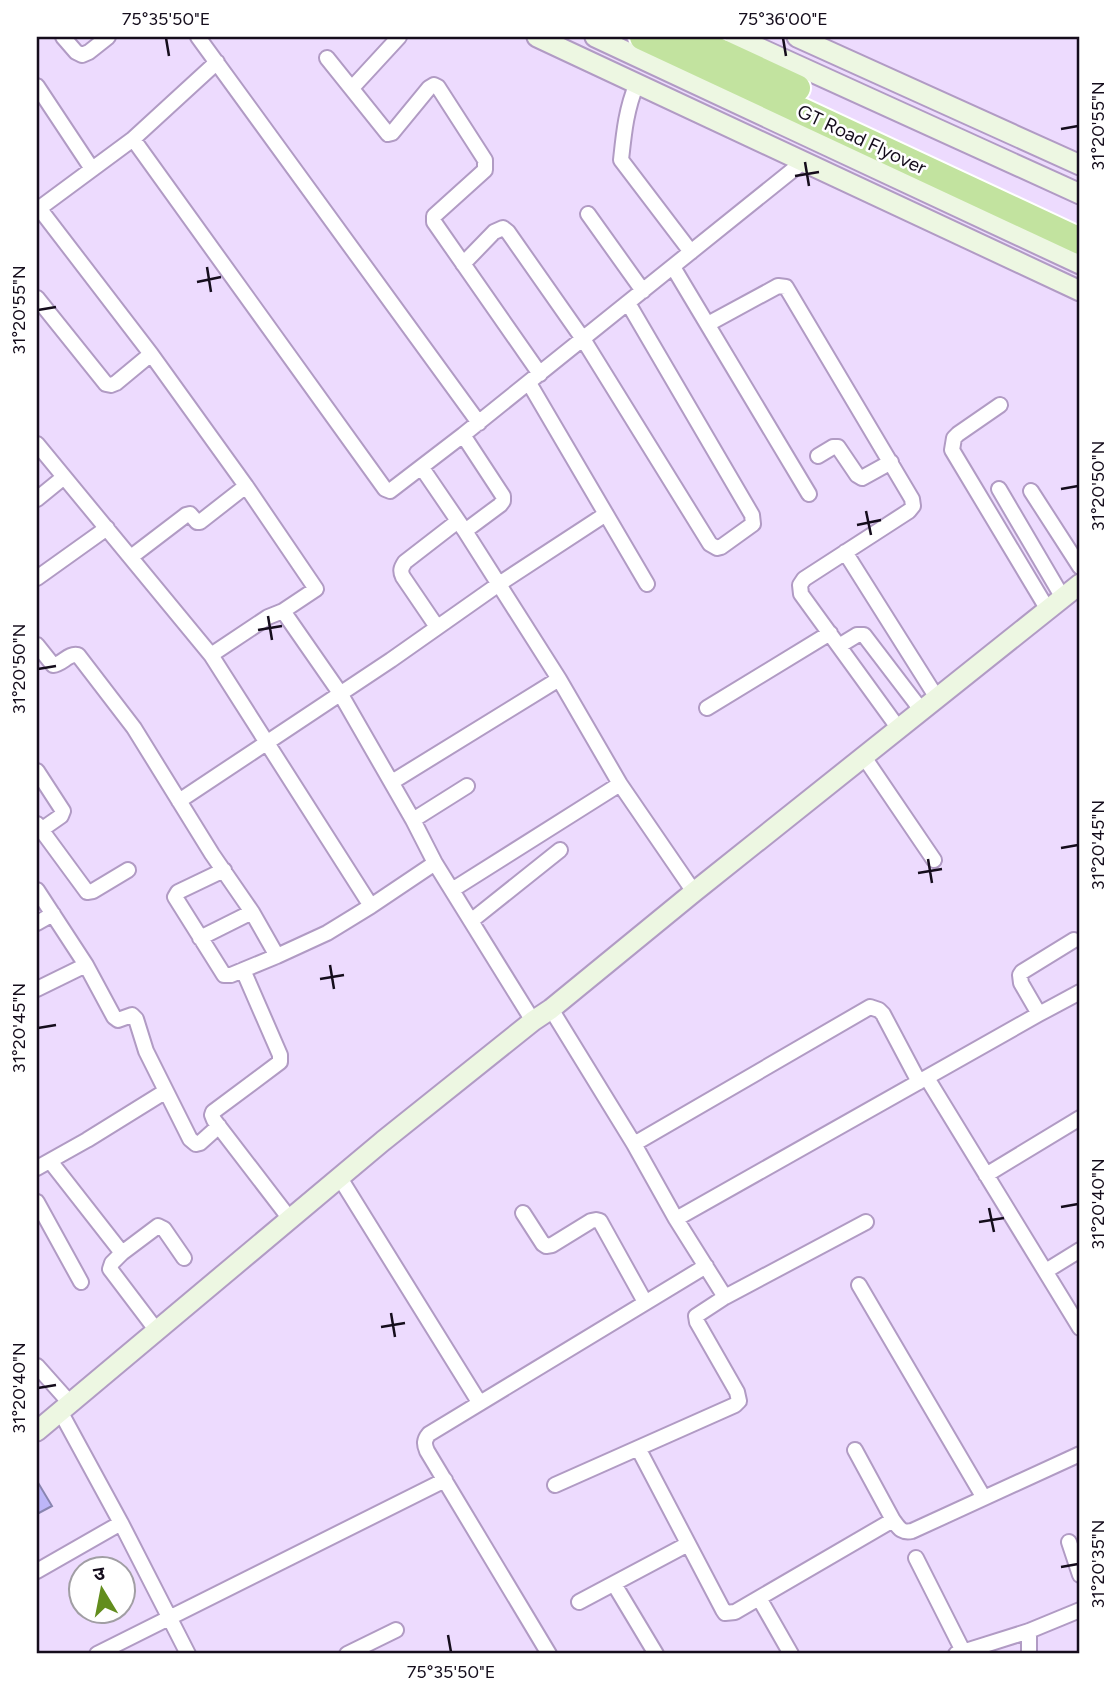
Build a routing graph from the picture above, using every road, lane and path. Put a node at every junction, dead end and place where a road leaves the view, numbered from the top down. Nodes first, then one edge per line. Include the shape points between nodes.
1 (63, 37) edge
2 (108, 37) edge
3 (198, 37) edge
4 (399, 37) edge
5 (537, 37) edge
6 (595, 37) edge
7 (643, 37) edge
8 (687, 37) edge
9 (735, 37) edge
10 (797, 37) edge
11 (327, 58) dead end
12 (217, 62) junction
13 (637, 83) junction
14 (37, 86) edge
15 (352, 88) junction
16 (133, 139) junction
17 (804, 161) junction
18 (1080, 165) edge
19 (92, 169) junction
20 (960, 175) junction
21 (1080, 194) edge
22 (38, 209) edge
23 (588, 214) dead end
24 (1080, 222) edge
25 (1080, 241) edge
26 (691, 252) junction
27 (463, 264) junction
28 (1080, 264) edge
29 (673, 267) junction
30 (643, 291) junction
31 (1080, 291) edge
32 (37, 298) edge
33 (628, 303) junction
34 (708, 324) junction
35 (583, 339) junction
36 (151, 354) junction
37 (534, 378) junction
38 (1000, 405) dead end
39 (479, 423) junction
40 (463, 435) junction
41 (37, 444) edge
42 (818, 456) dead end
43 (891, 462) junction
44 (422, 468) junction
45 (65, 477) junction
46 (246, 486) junction
47 (999, 489) dead end
48 (1031, 491) dead end
49 (809, 494) dead end
50 (37, 499) edge
51 (606, 514) junction
52 (462, 526) junction
53 (107, 528) junction
54 (845, 552) junction
55 (131, 557) junction
56 (1080, 567) edge
57 (37, 579) edge
58 (499, 584) junction
59 (647, 584) dead end
60 (1080, 584) edge
61 (1055, 604) junction
62 (283, 611) junction
63 (437, 627) junction
64 (830, 633) junction
65 (37, 645) edge
66 (839, 646) junction
67 (211, 655) junction
68 (559, 679) junction
69 (340, 693) junction
70 (937, 698) junction
71 (707, 708) dead end
72 (922, 711) junction
73 (899, 729) junction
74 (267, 742) junction
75 (864, 757) junction
76 (37, 771) edge
77 (392, 782) junction
78 (620, 784) junction
79 (467, 786) dead end
80 (179, 801) junction
81 (413, 820) junction
82 (40, 832) edge
83 (560, 850) dead end
84 (934, 860) dead end
85 (435, 863) junction
86 (128, 870) dead end
87 (224, 870) junction
88 (37, 890) edge
89 (452, 890) junction
90 (694, 892) junction
91 (371, 906) junction
92 (252, 912) junction
93 (53, 914) junction
94 (471, 921) junction
95 (37, 923) edge
96 (200, 938) junction
97 (1074, 940) dead end
98 (277, 956) junction
99 (86, 965) junction
100 (243, 970) junction
101 (37, 989) edge
102 (1080, 992) edge
103 (551, 1009) junction
104 (1038, 1014) junction
105 (533, 1021) junction
106 (923, 1080) junction
107 (166, 1091) junction
108 (1080, 1118) edge
109 (219, 1126) junction
110 (634, 1144) junction
111 (43, 1164) edge
112 (986, 1175) junction
113 (340, 1178) junction
114 (37, 1202) edge
115 (523, 1213) dead end
116 (289, 1219) junction
117 (676, 1219) junction
118 (866, 1222) dead end
119 (1080, 1250) edge
120 (122, 1253) junction
121 (184, 1258) dead end
122 (706, 1266) junction
123 (1046, 1271) junction
124 (80, 1282) dead end
125 (859, 1285) dead end
126 (725, 1297) junction
127 (645, 1302) junction
128 (1080, 1328) edge
129 (157, 1331) junction
130 (37, 1366) edge
131 (479, 1402) junction
132 (65, 1407) junction
133 (37, 1431) edge
134 (638, 1447) junction
135 (855, 1450) dead end
136 (1080, 1454) edge
137 (445, 1480) junction
138 (555, 1485) dead end
139 (984, 1498) junction
140 (893, 1520) junction
141 (121, 1523) junction
142 (1069, 1542) dead end
143 (688, 1544) junction
144 (916, 1558) dead end
145 (37, 1571) edge
146 (1080, 1575) edge
147 (614, 1584) junction
148 (759, 1598) junction
149 (579, 1602) dead end
150 (1080, 1610) edge
151 (169, 1619) junction
152 (396, 1630) dead end
153 (1029, 1631) junction
154 (959, 1653) edge
155 (97, 1654) edge
156 (188, 1654) edge
157 (347, 1654) edge
158 (549, 1654) edge
159 (656, 1654) edge
160 (791, 1654) edge
161 (1029, 1654) edge

1 - 2 street via 82,55
3 - 12 street
4 - 15 street
5 - 13 street
6 - 28 street
7 - 20 highway, GT Road Flyover
8 - 20 highway, GT Road Flyover
9 - 21 street
10 - 18 street
11 - 15 street
12 - 16 street
12 - 39 street
13 - 17 street
13 - 26 street via 625,122 621,160
14 - 19 street
15 - 27 street via 390,135 429,88 438,87 485,160 485,170 433,219
16 - 19 street
16 - 44 street via 385,489 393,490
17 - 26 street
17 - 31 street
19 - 22 street
20 - 24 highway, GT Road Flyover
20 - 25 highway, GT Road Flyover
22 - 36 street
23 - 30 street
26 - 29 street
27 - 35 street via 503,228
27 - 37 street
29 - 30 street
29 - 34 street
30 - 33 street
32 - 36 street via 106,384 116,383
33 - 35 street
33 - 35 street via 752,516 750,526 721,547 710,544
34 - 43 street via 778,286 786,287
34 - 49 street
35 - 37 street
36 - 46 street
37 - 39 street
37 - 51 street
38 - 61 street via 958,434 952,450
39 - 40 street
40 - 44 street
40 - 52 street via 503,501
41 - 45 street
42 - 43 street via 838,447 862,478
43 - 54 street via 913,506
44 - 52 street
45 - 50 street
45 - 53 street
46 - 55 street via 200,522 186,516
46 - 62 street via 316,589
47 - 61 street
48 - 56 street
51 - 58 street
51 - 59 street
52 - 58 street
52 - 63 street via 401,567
53 - 55 street
53 - 57 street
54 - 64 street via 800,585
54 - 70 street
55 - 67 street
58 - 63 street
58 - 68 street
60 - 61 street
61 - 70 street
62 - 67 street
62 - 69 street
63 - 69 street
64 - 66 street
64 - 71 street
65 - 80 street via 53,665 75,654 80,657 134,728
66 - 72 street via 864,635
66 - 73 street
67 - 74 street
68 - 77 street
68 - 78 street
69 - 74 street
69 - 77 street
70 - 72 street
72 - 73 street
73 - 75 street
74 - 80 street
74 - 91 street
75 - 84 street
75 - 90 street
76 - 82 street via 63,811
77 - 81 street
78 - 89 street
78 - 90 street
79 - 81 street
80 - 87 street
81 - 85 street
82 - 86 street via 88,892
83 - 94 street
85 - 89 street
85 - 91 street
87 - 92 street
87 - 96 street via 176,895
88 - 93 street
89 - 94 street
90 - 103 street
91 - 98 street
92 - 96 street
92 - 98 street
93 - 95 street
93 - 99 street
94 - 105 street
96 - 100 street via 224,975
97 - 104 street via 1020,975
98 - 100 street
99 - 101 street
99 - 107 street via 116,1019 132,1015 136,1019
100 - 109 street via 280,1062 213,1112
102 - 104 street
103 - 105 street
103 - 110 street
104 - 106 street
105 - 113 street
106 - 110 street via 883,1014 870,1007
106 - 112 street
106 - 117 street
107 - 109 street via 196,1144
107 - 111 street
108 - 112 street
109 - 116 street
110 - 117 street
111 - 120 street
112 - 123 street
113 - 116 street
113 - 131 street
114 - 124 street
115 - 127 street via 546,1246 591,1221 600,1221
116 - 129 street
117 - 122 street
118 - 126 street
119 - 123 street
120 - 121 street via 158,1226
120 - 129 street via 110,1269
122 - 126 street
122 - 127 street
123 - 128 street
125 - 139 street
126 - 134 street via 696,1319 739,1401
127 - 131 street
129 - 132 street
130 - 132 street
131 - 137 street via 425,1439
132 - 133 street
132 - 141 street
134 - 138 street
134 - 143 street
135 - 140 street
136 - 139 street
137 - 151 street
137 - 158 street
139 - 140 street via 912,1531 900,1530
140 - 148 street
141 - 145 street
141 - 151 street
142 - 146 street
143 - 147 street
143 - 148 street via 725,1613
144 - 154 street
147 - 149 street
147 - 159 street
148 - 160 street
150 - 153 street
151 - 155 street
151 - 156 street
152 - 157 street
153 - 154 street
153 - 161 street

